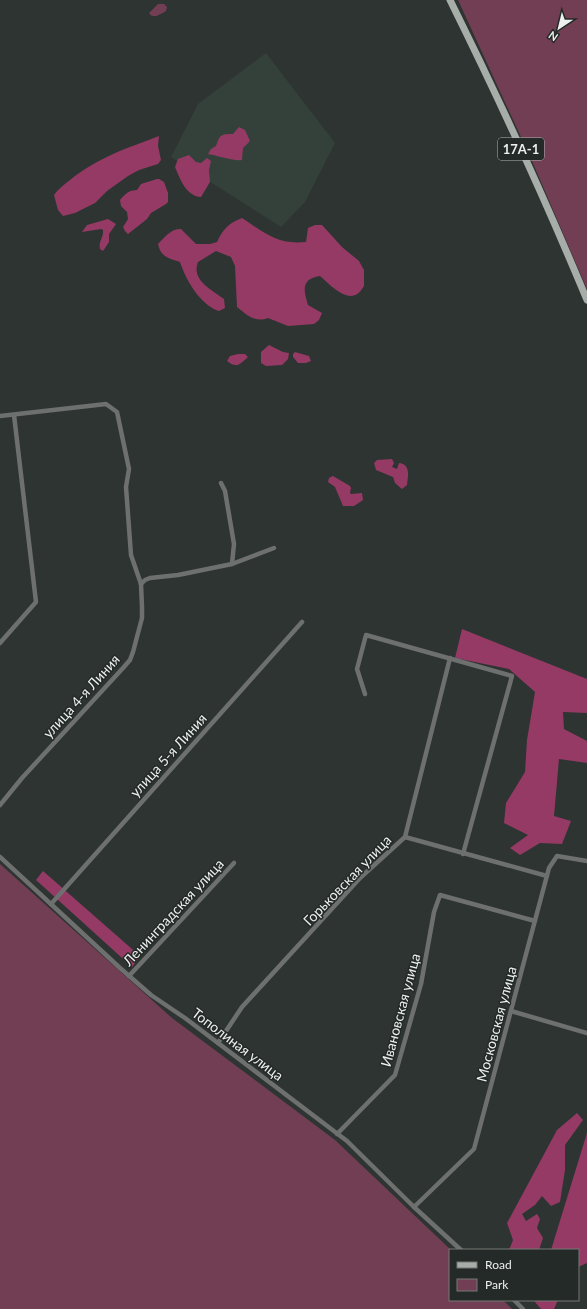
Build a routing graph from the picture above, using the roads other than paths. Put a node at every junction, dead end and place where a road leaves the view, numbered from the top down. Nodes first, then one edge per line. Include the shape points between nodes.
1 (450, 0) edge
2 (587, 300) edge
3 (14, 415) junction
4 (0, 416) edge
5 (221, 483) dead end
6 (274, 548) dead end
7 (232, 564) junction
8 (141, 584) junction
9 (302, 622) dead end
10 (0, 643) edge
11 (450, 658) junction
12 (365, 694) dead end
13 (0, 805) edge
14 (404, 837) junction
15 (463, 854) junction
16 (0, 857) edge
17 (587, 861) edge
18 (234, 863) dead end
19 (547, 876) junction
20 (51, 904) junction
21 (535, 921) junction
22 (129, 976) junction
23 (511, 1011) junction
24 (587, 1033) edge
25 (218, 1043) junction
26 (337, 1134) junction
27 (414, 1207) junction
28 (460, 1249) edge
29 (515, 1301) edge
30 (523, 1309) edge

1 - 2 main road, 17А-1 via 486,72
3 - 4 street
3 - 8 street, улица 4-я Линия via 106,404 117,412 129,469 126,487 131,555
3 - 10 street via 36,602
5 - 7 street via 225,491 234,544
6 - 7 street
7 - 8 street via 150,578
8 - 13 street, улица 4-я Линия via 142,618 130,660
9 - 20 street, улица 5-я Линия
11 - 12 street via 366,635 357,669
11 - 14 street, Горьковская улица
11 - 15 street via 512,676
14 - 15 street
14 - 25 street, Горьковская улица via 360,878 242,1007
15 - 19 street
16 - 20 street, Тополиная улица
17 - 19 street, Московская улица via 557,856
18 - 22 street, Ленинградская улица
19 - 21 street, Московская улица
20 - 22 street, Тополиная улица
21 - 23 street, Московская улица
21 - 26 street, Ивановская улица via 440,895 434,912 421,984 394,1075
22 - 25 street, Тополиная улица
23 - 24 street
23 - 27 street, Московская улица via 474,1149
25 - 26 street, Тополиная улица
26 - 27 street, Тополиная улица
27 - 28 street, Тополиная улица
29 - 30 street

